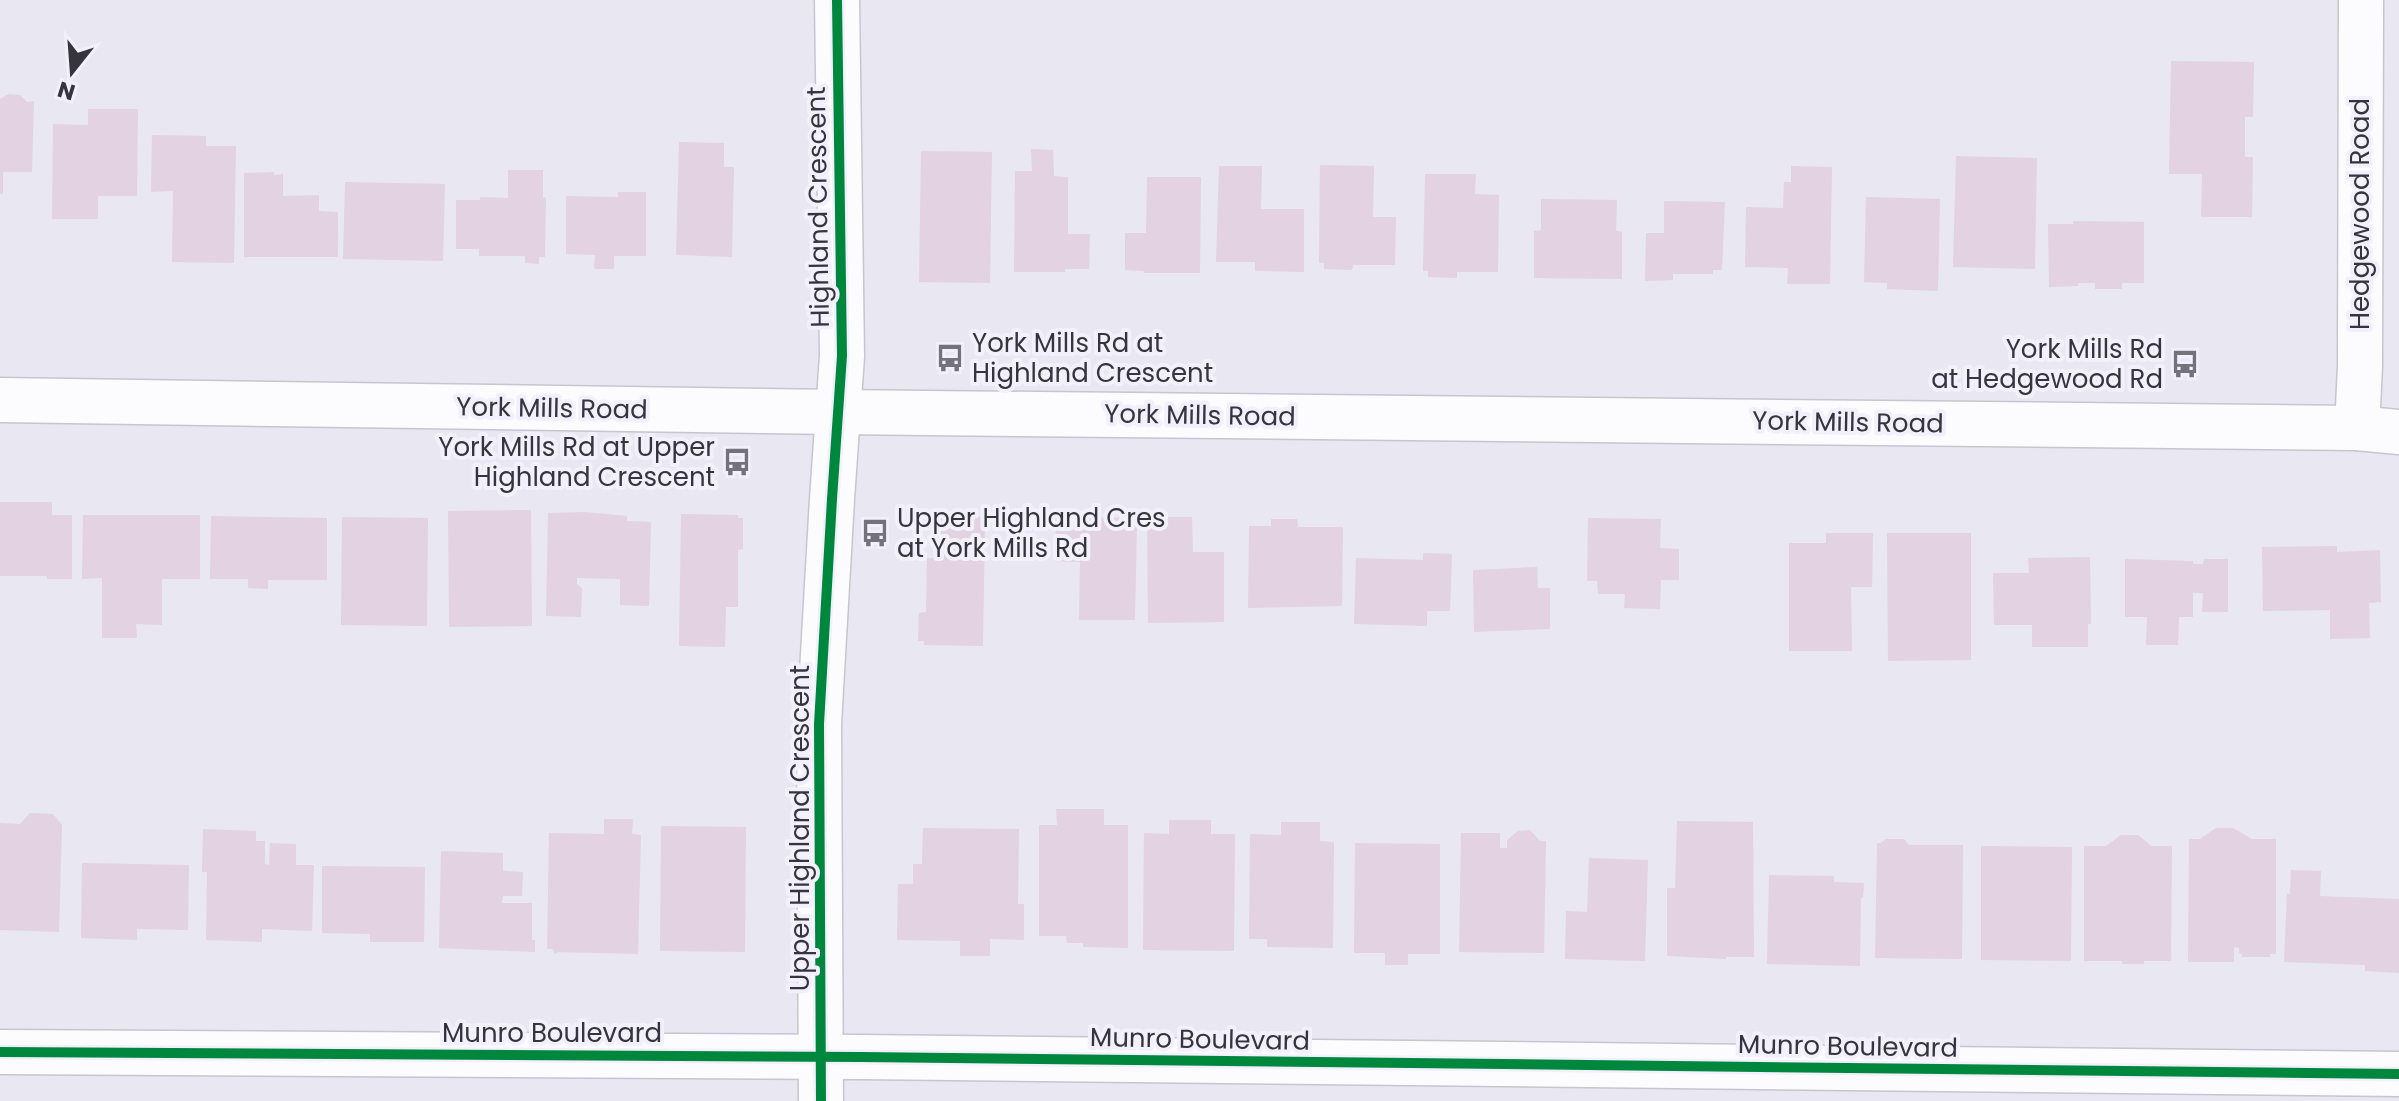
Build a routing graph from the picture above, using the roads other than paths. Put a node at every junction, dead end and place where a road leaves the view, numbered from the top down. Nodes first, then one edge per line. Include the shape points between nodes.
1 (837, 0) edge
2 (2361, 0) edge
3 (0, 400) edge
4 (838, 412) junction
5 (2378, 430) edge
6 (0, 1052) edge
7 (822, 1057) junction
8 (2399, 1074) edge
9 (821, 1101) edge

1 - 4 street, Highland Crescent via 842,356
2 - 5 street, Hedgewood Road via 2360,366
3 - 4 street, York Mills Road
4 - 5 street, York Mills Road
4 - 7 street, Upper Highland Crescent via 819,724
6 - 7 street, Munro Boulevard
7 - 8 street, Munro Boulevard
7 - 9 street, Upper Highland Crescent

